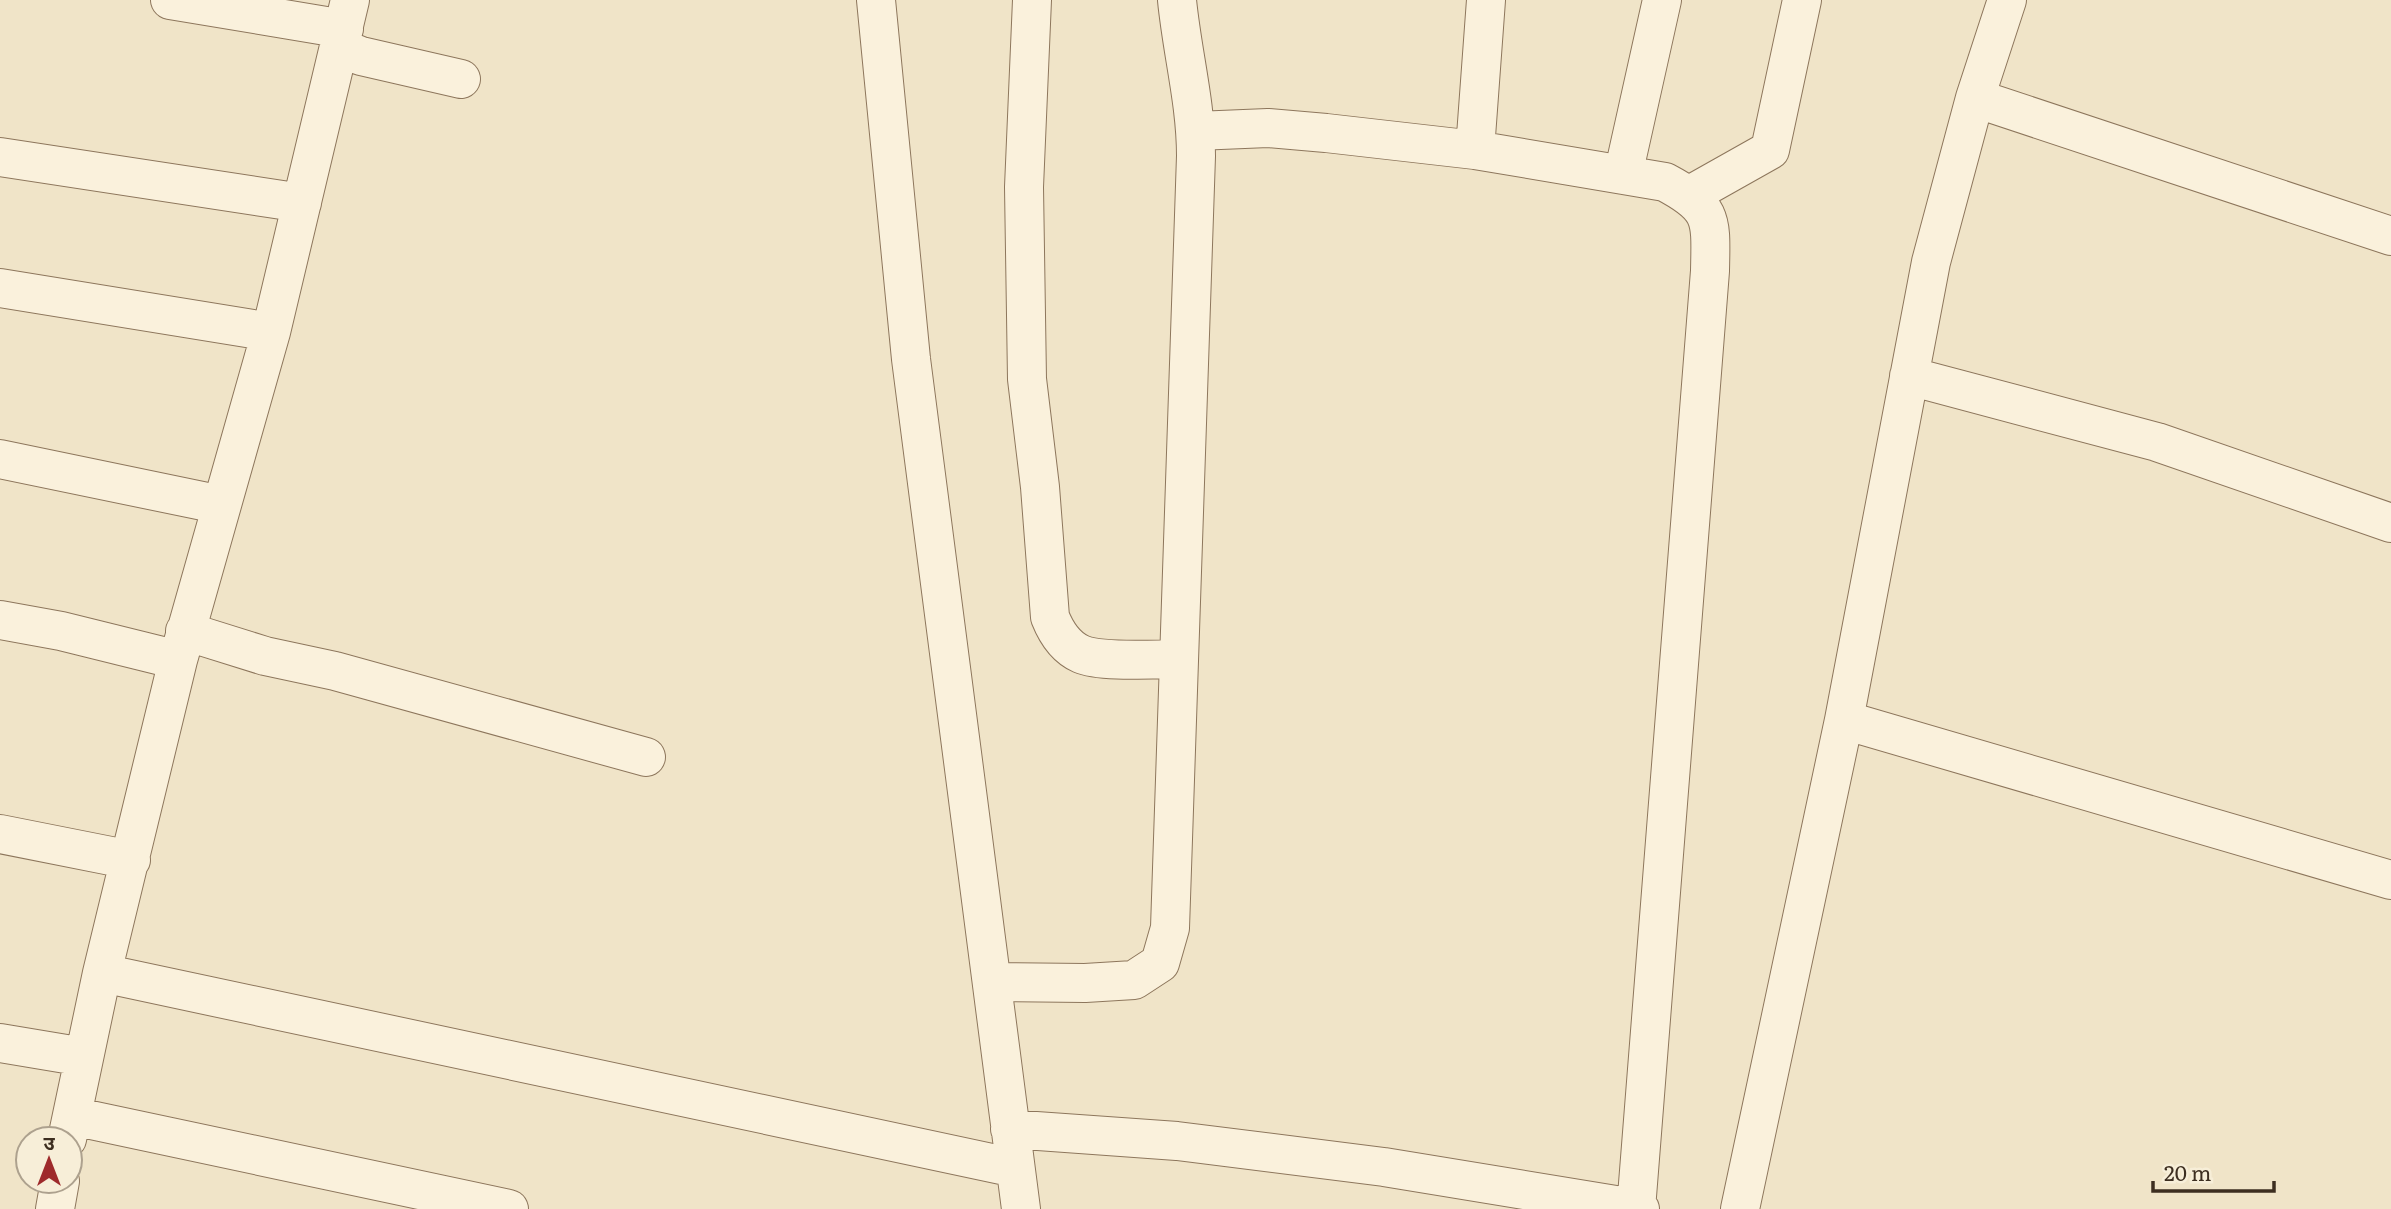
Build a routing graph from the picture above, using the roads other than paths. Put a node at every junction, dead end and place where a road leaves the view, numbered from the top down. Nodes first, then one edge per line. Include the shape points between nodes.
1 (170, 0) edge
2 (876, 0) edge
3 (1032, 0) edge
4 (1177, 0) edge
5 (1486, 0) edge
6 (1662, 0) edge
7 (1801, 0) edge
8 (1995, 2) edge
9 (344, 25) edge
10 (461, 79) dead end
11 (1975, 98) junction
12 (1196, 131) junction
13 (1475, 150) junction
14 (0, 157) edge
15 (1623, 175) junction
16 (1690, 195) junction
17 (302, 203) junction
18 (2391, 236) edge
19 (0, 288) edge
20 (271, 331) junction
21 (1909, 376) junction
22 (0, 459) edge
23 (222, 505) junction
24 (2391, 523) edge
25 (0, 620) edge
26 (181, 645) junction
27 (1179, 659) junction
28 (1844, 720) junction
29 (646, 757) dead end
30 (0, 834) edge
31 (131, 860) junction
32 (2391, 880) edge
33 (102, 973) junction
34 (992, 982) junction
35 (0, 1043) edge
36 (84, 1057) junction
37 (70, 1125) edge
38 (1010, 1129) junction
39 (84, 1131) edge
40 (1015, 1168) junction
41 (509, 1209) edge
42 (1021, 1209) edge
43 (1637, 1209) edge
44 (1740, 1209) edge

1 - 9 street
2 - 34 street via 911,359
3 - 27 street via 1024,187 1027,379 1050,617 1058,635 1080,653 1119,660
4 - 12 street
5 - 13 street
6 - 15 street
7 - 16 street via 1769,150
8 - 11 street
9 - 10 street via 361,56
9 - 17 street
11 - 18 street
11 - 21 street via 1931,262
12 - 13 street via 1268,128
12 - 27 street
13 - 15 street
14 - 17 street
15 - 16 street via 1665,182
16 - 43 street via 1706,213 1710,271
17 - 20 street
19 - 20 street
20 - 23 street
21 - 24 street via 2157,442
21 - 28 street
22 - 23 street
23 - 26 street
25 - 26 street
26 - 29 street via 335,671
26 - 31 street
27 - 34 street via 1170,928 1160,964 1134,980
28 - 32 street
28 - 44 street
30 - 31 street
31 - 33 street
33 - 36 street
33 - 40 street
34 - 38 street
35 - 36 street
36 - 37 street
38 - 40 street
38 - 43 street via 1177,1140 1384,1167
39 - 41 street
40 - 42 street

